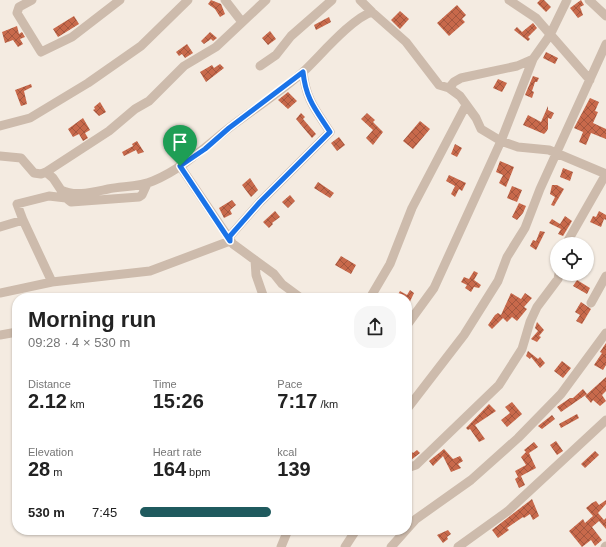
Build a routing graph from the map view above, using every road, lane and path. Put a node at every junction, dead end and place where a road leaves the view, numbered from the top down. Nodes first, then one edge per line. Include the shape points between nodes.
1 (32, 0) edge
2 (120, 0) edge
3 (188, 0) edge
4 (225, 0) edge
5 (266, 0) edge
6 (332, 0) edge
7 (360, 0) edge
8 (510, 0) edge
9 (567, 0) edge
10 (589, 0) edge
11 (372, 12) junction
12 (606, 16) edge
13 (242, 22) junction
14 (550, 35) junction
15 (606, 44) edge
16 (533, 59) junction
17 (260, 66) dead end
18 (303, 72) junction
19 (590, 80) junction
20 (449, 88) junction
21 (466, 105) junction
22 (0, 126) edge
23 (501, 141) junction
24 (557, 152) junction
25 (0, 156) edge
26 (180, 166) junction
27 (46, 172) junction
28 (606, 174) edge
29 (147, 184) junction
30 (23, 220) junction
31 (0, 227) edge
32 (570, 237) edge
33 (230, 241) junction
34 (255, 260) junction
35 (606, 276) edge
36 (556, 281) edge
37 (52, 282) junction
38 (0, 293) edge
39 (262, 293) edge
40 (294, 293) edge
41 (376, 293) edge
42 (591, 302) dead end
43 (412, 312) edge
44 (12, 333) edge
45 (606, 333) edge
46 (0, 335) edge
47 (412, 403) edge
48 (606, 420) edge
49 (412, 466) edge
50 (412, 523) edge
51 (286, 535) edge
52 (353, 535) edge
53 (402, 535) edge
54 (281, 547) edge
55 (345, 547) edge
56 (391, 547) edge
57 (458, 547) edge

1 - 2 street via 19,7 18,13 40,52 72,37
3 - 22 street via 141,46 88,84 30,118
4 - 13 street
5 - 13 street
6 - 17 street via 291,36 276,55
7 - 11 street
8 - 14 street via 536,18
9 - 14 street
10 - 12 street
11 - 18 street via 347,29
11 - 20 street via 406,42 439,85
13 - 27 street via 216,47 184,66 152,98 117,126
14 - 16 street
14 - 19 street
15 - 19 street
16 - 20 street via 518,66 461,78
16 - 23 street
18 - 26 street
18 - 33 street via 312,106 330,132 260,202 230,236
19 - 24 street
20 - 21 street
21 - 23 street via 481,129
21 - 41 street via 412,208
23 - 24 street via 518,147
23 - 43 street via 434,288
24 - 28 street
24 - 47 street via 525,228 507,257 489,297 464,335
25 - 27 street via 21,158 34,173
26 - 29 street
26 - 33 street
27 - 29 street via 61,190 70,193 88,193
28 - 32 street
29 - 30 street via 139,197 71,202 55,196 18,203
30 - 31 street
30 - 37 street
33 - 34 street
33 - 37 street via 150,271
34 - 39 street via 256,275
34 - 40 street
35 - 42 street
36 - 49 street via 537,307 522,349 499,385
37 - 38 street
44 - 46 street
45 - 50 street via 562,394 518,438 471,480
48 - 57 street via 508,511
51 - 54 street
52 - 55 street
53 - 56 street

